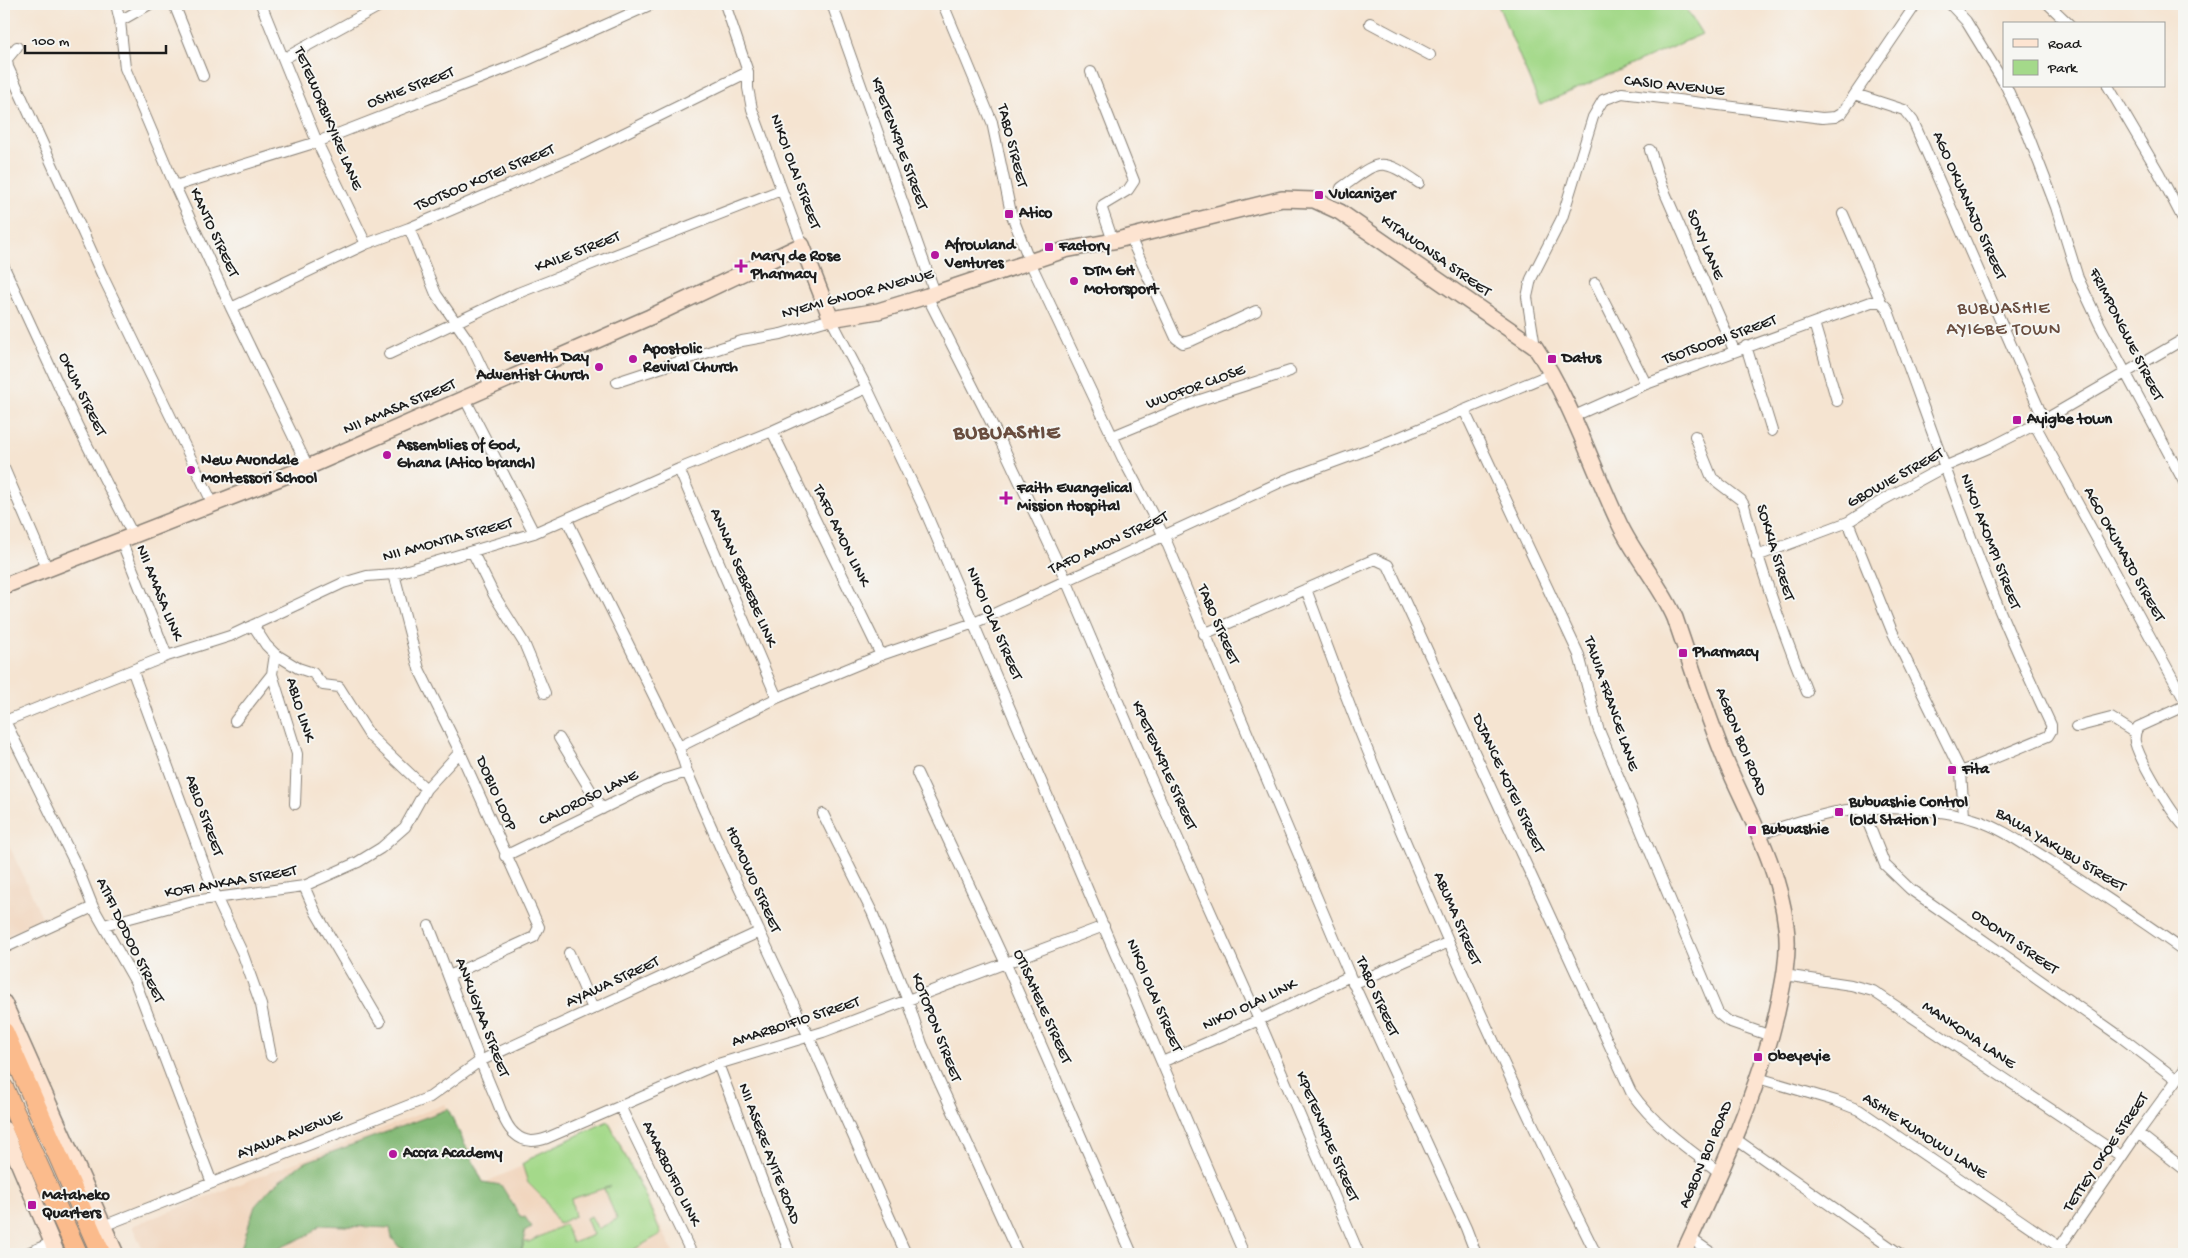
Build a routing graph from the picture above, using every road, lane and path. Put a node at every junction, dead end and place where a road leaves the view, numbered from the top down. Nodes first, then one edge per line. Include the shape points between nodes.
1 (116, 4) edge
2 (150, 4) edge
3 (174, 4) edge
4 (261, 4) edge
5 (383, 4) edge
6 (652, 4) edge
7 (725, 4) edge
8 (832, 4) edge
9 (943, 4) edge
10 (1916, 4) edge
11 (1950, 4) edge
12 (2048, 4) edge
13 (120, 21) junction
14 (2067, 22) edge
15 (1370, 23) dead end
16 (17, 47) dead end
17 (1430, 55) dead end
18 (285, 58) junction
19 (748, 72) junction
20 (1091, 72) dead end
21 (203, 76) dead end
22 (2003, 81) edge
23 (2007, 88) edge
24 (2109, 88) edge
25 (1855, 94) junction
26 (317, 142) junction
27 (1650, 150) dead end
28 (1419, 183) dead end
29 (175, 186) junction
30 (1341, 188) dead end
31 (781, 190) junction
32 (1314, 200) joint
33 (1843, 214) dead end
34 (2184, 221) edge
35 (409, 228) junction
36 (1130, 237) junction
37 (1114, 241) junction
38 (366, 244) junction
39 (802, 245) junction
40 (1030, 262) junction
41 (4, 267) edge
42 (1595, 283) dead end
43 (931, 295) junction
44 (1881, 302) junction
45 (231, 308) junction
46 (1256, 311) dead end
47 (832, 319) junction
48 (456, 323) junction
49 (1814, 323) junction
50 (2184, 339) edge
51 (1746, 346) junction
52 (1535, 347) junction
53 (1734, 350) junction
54 (389, 354) dead end
55 (1290, 371) dead end
56 (1553, 373) junction
57 (2126, 373) junction
58 (617, 382) dead end
59 (1646, 384) junction
60 (491, 387) junction
61 (867, 388) junction
62 (465, 399) junction
63 (1837, 401) dead end
64 (1464, 410) junction
65 (1572, 417) junction
66 (2040, 422) junction
67 (1772, 431) dead end
68 (772, 432) junction
69 (1113, 436) junction
70 (1695, 436) dead end
71 (308, 467) junction
72 (1944, 467) junction
73 (4, 468) edge
74 (679, 469) junction
75 (2184, 482) edge
76 (212, 502) junction
77 (567, 520) junction
78 (1848, 522) junction
79 (534, 533) junction
80 (1164, 536) junction
81 (127, 537) junction
82 (472, 551) junction
83 (1757, 556) junction
84 (47, 568) junction
85 (394, 574) junction
86 (1066, 580) junction
87 (4, 586) edge
88 (1306, 588) junction
89 (974, 623) junction
90 (253, 626) junction
91 (1204, 634) junction
92 (275, 654) junction
93 (881, 655) junction
94 (168, 656) junction
95 (134, 672) junction
96 (272, 674) junction
97 (1807, 692) dead end
98 (545, 693) dead end
99 (777, 698) junction
100 (2184, 699) edge
101 (2184, 706) edge
102 (4, 720) edge
103 (235, 721) dead end
104 (2076, 727) dead end
105 (2135, 733) junction
106 (559, 738) dead end
107 (679, 747) junction
108 (460, 752) junction
109 (687, 772) junction
110 (1961, 772) junction
111 (918, 773) dead end
112 (426, 789) junction
113 (295, 804) dead end
114 (602, 809) junction
115 (1863, 810) junction
116 (823, 814) dead end
117 (1964, 816) junction
118 (2184, 826) edge
119 (1760, 834) junction
120 (505, 856) junction
121 (304, 886) junction
122 (216, 897) junction
123 (93, 906) junction
124 (104, 925) junction
125 (429, 926) dead end
126 (1104, 926) junction
127 (759, 932) junction
128 (1449, 942) junction
129 (4, 948) edge
130 (2184, 952) edge
131 (569, 953) dead end
132 (1006, 964) junction
133 (449, 976) junction
134 (1784, 976) junction
135 (1351, 980) junction
136 (908, 1001) junction
137 (4, 1002) edge
138 (593, 1009) junction
139 (1259, 1020) junction
140 (380, 1022) dead end
141 (4, 1032) edge
142 (808, 1035) junction
143 (1771, 1036) junction
144 (270, 1056) dead end
145 (480, 1061) junction
146 (1162, 1062) junction
147 (718, 1064) junction
148 (2184, 1070) edge
149 (1758, 1078) junction
150 (2176, 1079) junction
151 (4, 1088) edge
152 (620, 1106) junction
153 (506, 1122) joint
154 (4, 1129) edge
155 (2138, 1133) junction
156 (1734, 1138) junction
157 (2121, 1156) junction
158 (2184, 1169) edge
159 (1719, 1172) junction
160 (212, 1182) junction
161 (103, 1226) junction
162 (1690, 1238) junction
163 (54, 1249) edge
164 (2058, 1251) edge
165 (25, 1254) edge
166 (78, 1254) edge
167 (101, 1254) edge
168 (116, 1254) edge
169 (692, 1254) edge
170 (790, 1254) edge
171 (906, 1254) edge
172 (1018, 1254) edge
173 (1132, 1254) edge
174 (1244, 1254) edge
175 (1359, 1254) edge
176 (1476, 1254) edge
177 (1596, 1254) edge
178 (1683, 1254) edge
179 (1713, 1254) edge
180 (1900, 1254) edge

1 - 13 street, KANTO STREET
2 - 13 street
3 - 21 street
4 - 18 street, TETEWORBIKYIRE LANE
5 - 18 street
6 - 26 street, OSHIE STREET via 525,61
7 - 19 street, NIKOI OLAI STREET
8 - 43 street, KPETENKPLE STREET
9 - 40 street, TABO STREET via 992,122 1011,213
10 - 25 street, CASIO AVENUE
11 - 22 street via 1966,21
12 - 14 street
13 - 29 street, KANTO STREET via 125,68
15 - 17 street
16 - 76 street via 8,59 8,67 104,279
18 - 26 street, TETEWORBIKYIRE LANE
19 - 31 street, NIKOI OLAI STREET via 752,109
19 - 35 street, TSOTSOO KOTEI STREET via 580,155
20 - 37 street via 1134,181 1128,190 1103,206
23 - 57 street, FRIMPONGWE STREET via 2056,207 2078,278
24 - 34 street
25 - 52 street, CASIO AVENUE via 1842,113 1822,118 1622,93 1603,100 1593,118 1562,218 1531,279 1527,297
25 - 66 street, AGO OKUANAJO STREET via 1904,110 1913,122
26 - 29 street, OSHIE STREET
26 - 38 street, TETEWORBIKYIRE LANE
27 - 53 street, SONY LANE via 1662,186
28 - 30 street via 1386,164 1377,165
29 - 45 street, KANTO STREET
31 - 39 street, NIKOI OLAI STREET
31 - 48 street, KAILE STREET via 518,293
32 - 36 street, NYEMI GNOOR AVENUE via 1282,199
32 - 52 street, KITAWONSA STREET via 1340,212
33 - 44 street, NIKOI AKOMPI STREET
35 - 38 street, TSOTSOO KOTEI STREET
35 - 48 street via 436,294
36 - 37 street, NYEMI GNOOR AVENUE
36 - 46 street via 1176,338 1183,342 1193,340
37 - 40 street, NYEMI GNOOR AVENUE via 1065,250
38 - 45 street, TSOTSOO KOTEI STREET
39 - 47 street, NIKOI OLAI STREET
39 - 60 street, NII AMASA STREET
40 - 43 street, NYEMI GNOOR AVENUE
40 - 69 street, TABO STREET
41 - 81 street, OKUM STREET
42 - 59 street
43 - 47 street, NYEMI GNOOR AVENUE via 878,311
43 - 86 street, KPETENKPLE STREET
44 - 49 street, TSOTSOOBI STREET via 1871,302
44 - 72 street, NIKOI AKOMPI STREET via 1887,308
45 - 71 street, KANTO STREET
47 - 58 street, NYEMI GNOOR AVENUE via 742,341
47 - 61 street, NIKOI OLAI STREET
48 - 54 street, KAILE STREET
48 - 60 street via 470,342
49 - 51 street, TSOTSOOBI STREET
49 - 63 street
50 - 57 street, GBOWIE STREET
51 - 53 street, TSOTSOOBI STREET
51 - 67 street
52 - 56 street, AGBON BOI ROAD
53 - 59 street, TSOTSOOBI STREET
55 - 69 street, WUOFOR CLOSE via 1197,401
56 - 64 street, TAFO AMON STREET
56 - 65 street, AGBON BOI ROAD
57 - 66 street, GBOWIE STREET
57 - 75 street, FRIMPONGWE STREET
59 - 65 street, TSOTSOOBI STREET
60 - 62 street, NII AMASA STREET
61 - 68 street, NII AMONTIA STREET
61 - 89 street, NIKOI OLAI STREET
62 - 71 street, NII AMASA STREET
62 - 79 street
64 - 80 street, TAFO AMON STREET via 1285,480
64 - 143 street, TAWIA FRANCE LANE via 1579,655 1598,728 1705,988 1718,1013 1728,1021
65 - 119 street, AGBON BOI ROAD via 1620,525 1665,596 1675,618 1717,738
66 - 72 street, GBOWIE STREET
66 - 100 street, AGO OKUMAJO STREET
68 - 74 street, NII AMONTIA STREET
68 - 93 street, TAFO AMON LINK
69 - 80 street, TABO STREET
70 - 83 street, SOKKIA STREET via 1712,478 1744,505
71 - 76 street, NII AMASA STREET
72 - 78 street, GBOWIE STREET
72 - 110 street, NIKOI AKOMPI STREET via 1991,591 2051,724 2048,736
73 - 84 street
74 - 77 street, NII AMONTIA STREET
74 - 99 street, ANNAN SEBREBE LINK
76 - 81 street, NII AMASA STREET
77 - 79 street, NII AMONTIA STREET
77 - 107 street, HOMOWO STREET
78 - 83 street
78 - 110 street, GBOWIE STREET via 1892,631
79 - 82 street, NII AMONTIA STREET
80 - 86 street, TAFO AMON STREET
80 - 91 street, TABO STREET
81 - 84 street, NII AMASA STREET
81 - 94 street, NII AMASA LINK
82 - 85 street, NII AMONTIA STREET
82 - 98 street via 524,643
83 - 97 street, SOKKIA STREET
84 - 87 street, NII AMASA STREET
85 - 90 street, NII AMONTIA STREET via 367,576 343,583
85 - 108 street, DOBIO LOOP via 419,669
86 - 89 street, TAFO AMON STREET
86 - 139 street, KPETENKPLE STREET
88 - 91 street, DJANCE KOTEI STREET
88 - 128 street, ABUMA STREET via 1364,743
88 - 159 street, DJANCE KOTEI STREET via 1375,559 1384,561 1391,569 1631,1092 1645,1112 1668,1134
89 - 93 street, TAFO AMON STREET
89 - 126 street, NIKOI OLAI STREET
90 - 92 street
90 - 94 street, NII AMONTIA STREET
91 - 135 street, TABO STREET
92 - 96 street, ABLO LINK
92 - 112 street via 313,674 322,684 339,686 370,736
93 - 99 street, TAFO AMON STREET
94 - 95 street, NII AMONTIA STREET
95 - 102 street, NII AMONTIA STREET
95 - 122 street, ABLO STREET
96 - 103 street
96 - 113 street, ABLO LINK via 295,747
99 - 107 street, TAFO AMON STREET
101 - 105 street via 2138,727
102 - 123 street, ATIFI DODOO STREET
104 - 105 street via 2111,718
105 - 118 street via 2134,740 2144,764
106 - 114 street
107 - 109 street, HOMOWO STREET
108 - 112 street, KOFI ANKAA STREET
108 - 120 street, DOBIO LOOP
109 - 114 street, CALOROSO LANE via 661,780
109 - 127 street, HOMOWO STREET
110 - 117 street, GBOWIE STREET
111 - 132 street, OTISAHELE STREET
112 - 121 street, KOFI ANKAA STREET via 406,827 381,848
114 - 120 street, CALOROSO LANE
115 - 117 street, BAWA YAKUBU STREET via 1923,810
115 - 119 street, BAWA YAKUBU STREET via 1836,812
115 - 150 street, ODONTI STREET via 1885,865 1910,889 2122,1037
116 - 136 street, KOTOPON STREET via 872,912
117 - 130 street, BAWA YAKUBU STREET via 1989,825 2021,843 2125,909
119 - 134 street, AGBON BOI ROAD via 1787,928
120 - 133 street, DOBIO LOOP via 539,927 534,938
121 - 122 street, KOFI ANKAA STREET
121 - 140 street via 314,911
122 - 124 street, KOFI ANKAA STREET
122 - 144 street, ABLO STREET via 242,952 261,1004
123 - 124 street, ATIFI DODOO STREET
123 - 129 street
124 - 160 street, ATIFI DODOO STREET via 135,981
125 - 133 street, ANKUGYAA STREET
126 - 132 street, AMARBOIFIO STREET
126 - 146 street, NIKOI OLAI STREET
127 - 138 street, AYAWA STREET
127 - 142 street, HOMOWO STREET
128 - 135 street, NIKOI OLAI LINK
128 - 177 street, ABUMA STREET via 1541,1144
131 - 138 street
132 - 136 street, AMARBOIFIO STREET
132 - 173 street, OTISAHELE STREET
133 - 145 street, ANKUGYAA STREET
134 - 143 street, AGBON BOI ROAD
134 - 157 street, MANKONA LANE via 1851,985 1873,992
135 - 139 street, NIKOI OLAI LINK
135 - 176 street, TABO STREET
136 - 142 street, AMARBOIFIO STREET
136 - 172 street, KOTOPON STREET via 922,1044
137 - 161 street
138 - 145 street, AYAWA STREET
139 - 146 street, NIKOI OLAI LINK
139 - 175 street, KPETENKPLE STREET
141 - 167 highway
142 - 147 street, AMARBOIFIO STREET
142 - 171 street, HOMOWO STREET
143 - 149 street, AGBON BOI ROAD
145 - 153 street, ANKUGYAA STREET
145 - 160 street, AYAWA AVENUE via 430,1098
146 - 174 street, NIKOI OLAI STREET
147 - 152 street, AMARBOIFIO STREET
147 - 170 street, NII ASERE AYITE ROAD
148 - 150 street, TETTEY OKOE STREET
149 - 156 street, AGBON BOI ROAD
149 - 164 street, ASHIE KUMOWU LANE via 1836,1100 1859,1110
150 - 155 street, TETTEY OKOE STREET
151 - 166 highway
152 - 153 street, AMARBOIFIO STREET via 539,1141 529,1141 516,1135
152 - 169 street, AMARBOIFIO LINK
154 - 163 street
155 - 157 street, TETTEY OKOE STREET
155 - 158 street
156 - 159 street, AGBON BOI ROAD
156 - 180 street
157 - 164 street, TETTEY OKOE STREET
159 - 162 street, AGBON BOI ROAD
160 - 161 street, AYAWA AVENUE
161 - 168 street
162 - 178 street, AGBON BOI ROAD
162 - 179 street
163 - 165 street

